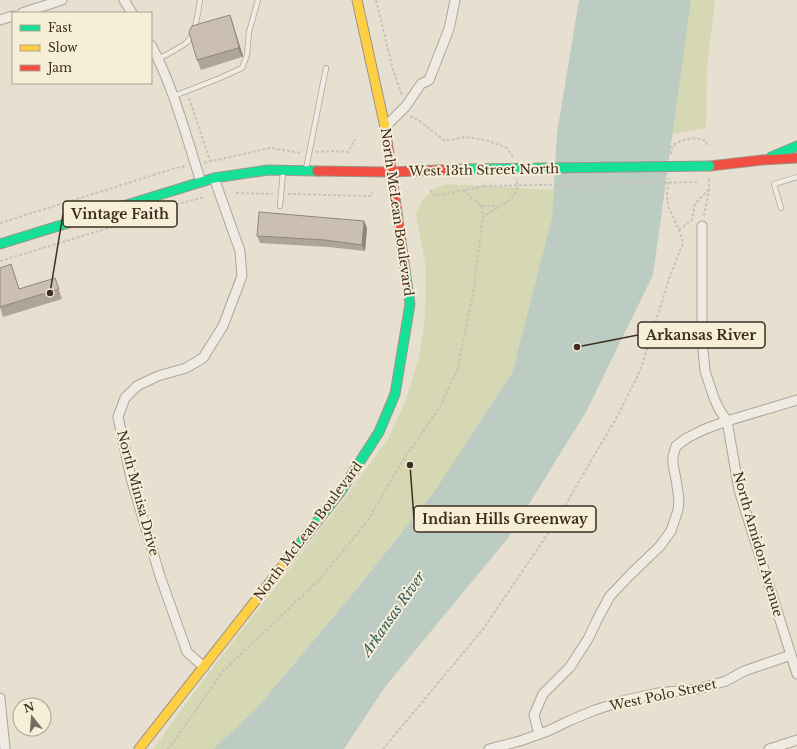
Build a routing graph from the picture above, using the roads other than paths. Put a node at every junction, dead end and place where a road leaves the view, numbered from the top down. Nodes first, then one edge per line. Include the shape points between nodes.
1 (62, 0) edge
2 (124, 0) edge
3 (200, 0) edge
4 (258, 0) edge
5 (357, 0) edge
6 (455, 0) edge
7 (25, 12) edge
8 (131, 12) edge
9 (12, 16) edge
10 (0, 20) edge
11 (152, 47) edge
12 (158, 58) junction
13 (326, 68) dead end
14 (174, 96) junction
15 (385, 126) junction
16 (797, 146) edge
17 (797, 158) edge
18 (762, 160) junction
19 (283, 170) junction
20 (306, 171) junction
21 (391, 172) junction
22 (214, 178) junction
23 (797, 178) edge
24 (201, 182) junction
25 (280, 206) dead end
26 (781, 208) dead end
27 (702, 226) road end
28 (1, 242) edge
29 (797, 400) edge
30 (727, 421) junction
31 (791, 655) junction
32 (204, 667) junction
33 (797, 674) edge
34 (0, 698) edge
35 (539, 734) junction
36 (797, 740) edge
37 (3, 744) edge
38 (139, 749) edge
39 (488, 749) edge
40 (769, 749) edge

1 - 7 street
2 - 8 street
3 - 12 lane via 198,15 188,42
4 - 14 lane via 242,68
5 - 15 street, North McLean Boulevard
6 - 15 street via 449,29 429,80 421,84 406,106
9 - 10 street
11 - 12 street
12 - 14 street
13 - 20 lane
14 - 24 street
15 - 21 street, North McLean Boulevard
16 - 18 street, West 13th Street North
17 - 18 street, West 13th Street North
18 - 21 street, West 13th Street North, bridge via 710,166
19 - 20 street, West 13th Street North
19 - 22 street, West 13th Street North
19 - 25 lane
20 - 21 street, West 13th Street North
21 - 32 street, North McLean Boulevard via 410,304 395,394 379,432 341,491
22 - 24 street, West 13th Street North
22 - 32 street, North Minisa Drive via 240,250 242,276 223,326 203,358 186,368 158,376 137,386 125,398 118,417 131,478 160,576 187,652
23 - 26 lane via 774,184
24 - 28 street, West 13th Street North
27 - 30 street, North Amidon Avenue via 702,339 705,371 714,398
29 - 30 street
30 - 31 street, North Amidon Avenue via 739,490
30 - 35 street via 698,431 676,446 673,466 679,500 671,531 660,546 610,596 570,667 543,694 534,715
31 - 33 street, North Amidon Avenue
31 - 35 street, West Polo Street via 744,671 726,681 698,689 658,693 626,700
32 - 38 street, North McLean Boulevard
34 - 37 street
35 - 39 street, West Polo Street
36 - 40 street

